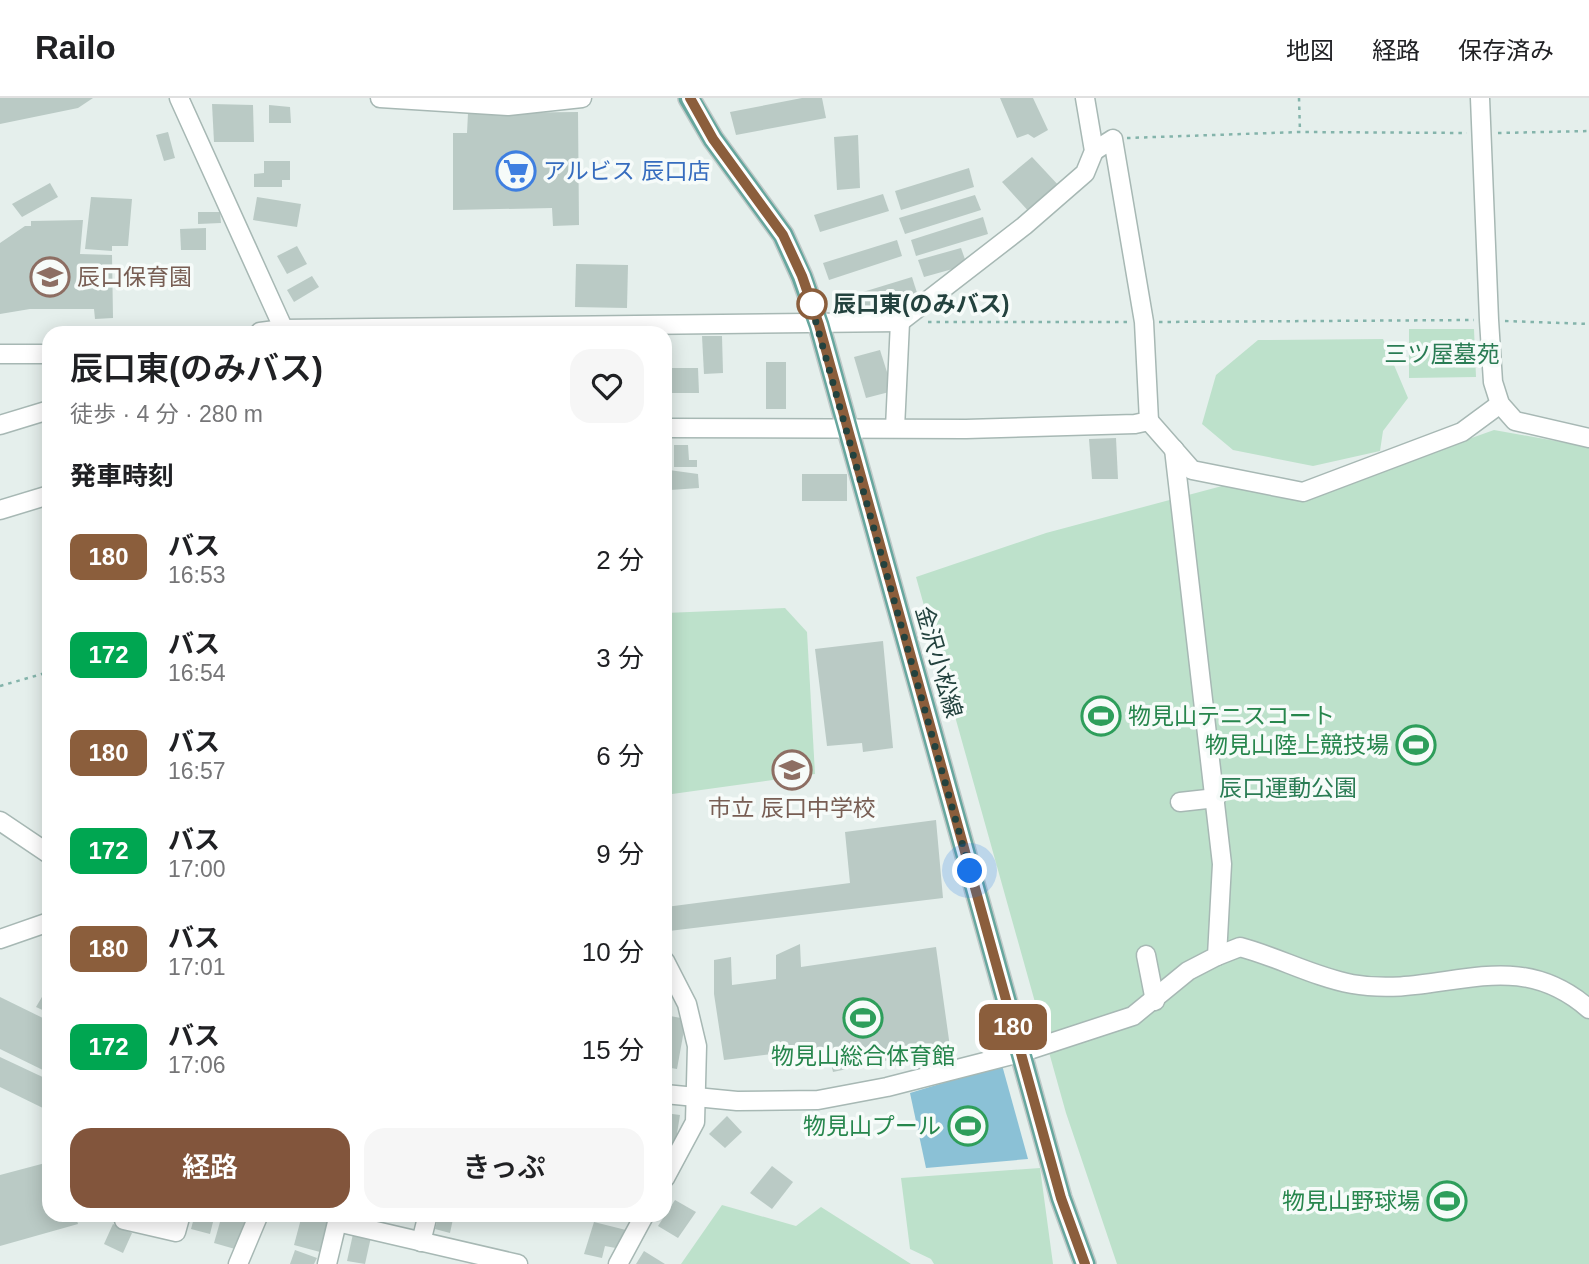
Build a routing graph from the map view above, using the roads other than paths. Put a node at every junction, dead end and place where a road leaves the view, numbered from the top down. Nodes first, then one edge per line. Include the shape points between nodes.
1 (179, 98) edge
2 (380, 98) edge
3 (582, 98) edge
4 (690, 98) edge
5 (1085, 98) edge
6 (1480, 98) edge
7 (1094, 151) junction
8 (900, 322) junction
9 (819, 325) junction
10 (282, 326) edge
11 (672, 327) edge
12 (0, 354) edge
13 (42, 354) edge
14 (1500, 404) junction
15 (42, 412) edge
16 (1149, 421) junction
17 (0, 425) edge
18 (672, 428) edge
19 (847, 428) junction
20 (895, 428) junction
21 (1589, 438) edge
22 (1174, 449) junction
23 (42, 497) edge
24 (0, 510) edge
25 (1216, 798) junction
26 (1180, 802) dead end
27 (0, 821) edge
28 (42, 849) edge
29 (42, 924) edge
30 (0, 939) edge
31 (1146, 955) dead end
32 (1217, 956) junction
33 (672, 975) edge
34 (672, 1001) edge
35 (1155, 1001) junction
36 (687, 1004) junction
37 (1589, 1009) edge
38 (1020, 1053) junction
39 (672, 1095) edge
40 (697, 1098) junction
41 (672, 1165) edge
42 (133, 1222) edge
43 (179, 1222) edge
44 (256, 1222) edge
45 (337, 1222) edge
46 (352, 1222) edge
47 (426, 1222) edge
48 (641, 1222) edge
49 (421, 1242) junction
50 (457, 1257) edge
51 (238, 1264) edge
52 (327, 1264) edge
53 (518, 1264) edge
54 (618, 1264) edge
55 (1085, 1264) edge

1 - 10 street
2 - 3 street via 508,106
4 - 9 main road, 金沢小松線 via 713,139 783,235
5 - 7 street
6 - 14 street via 1493,382
7 - 8 street via 1085,173
7 - 16 street via 1113,139 1144,322
8 - 9 street
8 - 20 street
9 - 11 street
9 - 19 main road, 金沢小松線
12 - 13 street
14 - 21 street via 1515,421
14 - 22 street via 1462,432 1303,492 1192,470
15 - 17 street
16 - 20 street
16 - 22 street
18 - 19 street
19 - 20 street
19 - 38 main road, 金沢小松線
22 - 25 street
23 - 24 street
25 - 26 street
25 - 32 street via 1222,864
27 - 28 street
29 - 30 street
31 - 35 street
32 - 35 street via 1188,971
32 - 37 street via 1240,947 1351,984 1389,988 1512,973 1568,991
33 - 36 street
34 - 36 street
35 - 38 street via 1133,1016
36 - 40 street via 697,1046
38 - 40 street via 818,1100
38 - 55 main road, 金沢小松線 via 1061,1198
39 - 40 street
40 - 41 street via 695,1122
42 - 43 street via 176,1232
44 - 51 street
45 - 52 street
46 - 49 street
47 - 49 street
48 - 54 street
49 - 50 street
50 - 53 street

